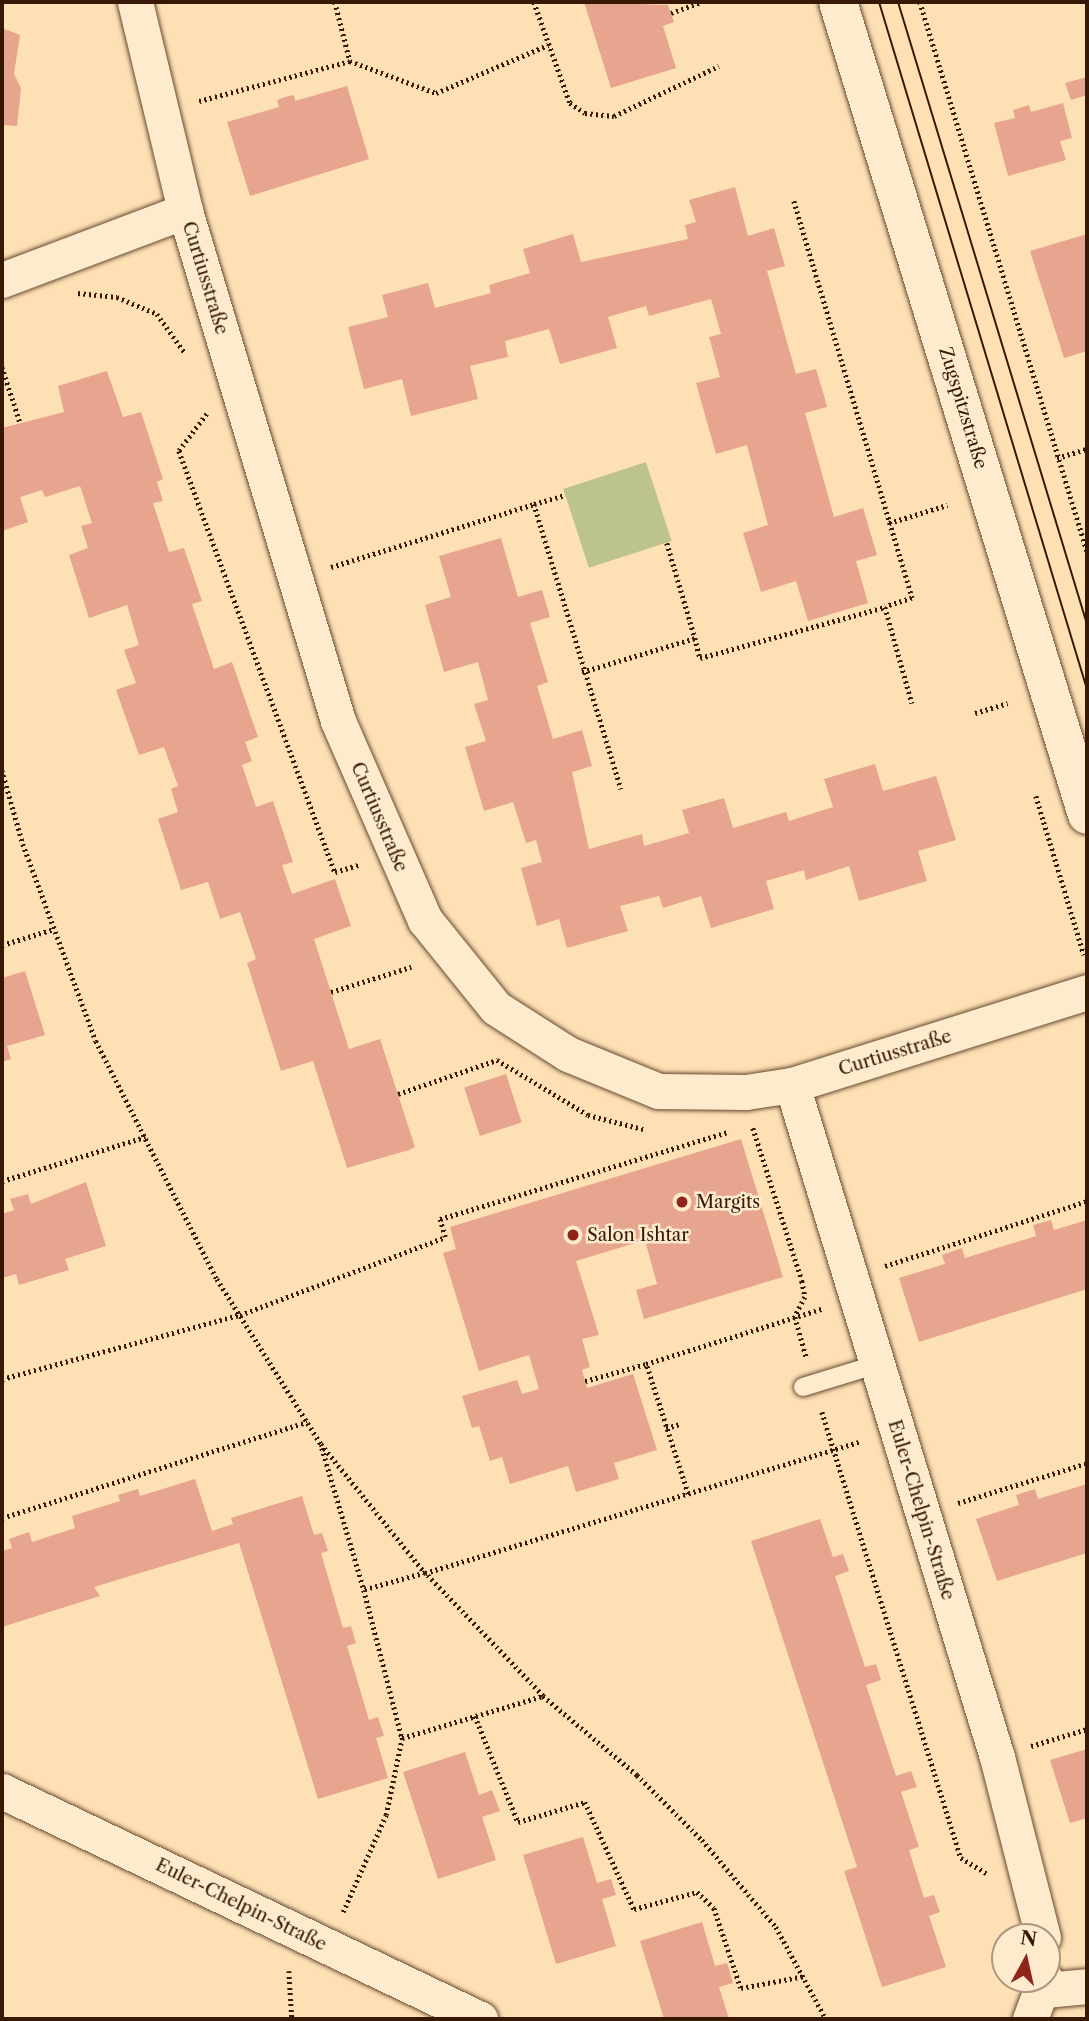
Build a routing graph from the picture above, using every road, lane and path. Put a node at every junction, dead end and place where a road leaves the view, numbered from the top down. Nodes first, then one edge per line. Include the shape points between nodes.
1 (135, 2) edge
2 (335, 2) edge
3 (534, 2) edge
4 (838, 2) edge
5 (920, 2) edge
6 (699, 3) edge
7 (671, 13) dead end
8 (548, 45) junction
9 (350, 61) junction
10 (719, 66) dead end
11 (161, 110) junction
12 (794, 201) dead end
13 (185, 211) junction
14 (2, 280) edge
15 (63, 297) dead end
16 (189, 363) dead end
17 (2, 367) edge
18 (203, 401) dead end
19 (242, 402) junction
20 (207, 413) junction
21 (20, 422) dead end
22 (1087, 449) edge
23 (1057, 458) junction
24 (565, 495) dead end
25 (534, 504) junction
26 (947, 505) dead end
27 (889, 523) junction
28 (667, 544) dead end
29 (1087, 551) edge
30 (295, 578) junction
31 (885, 607) junction
32 (695, 638) junction
33 (582, 672) junction
34 (912, 703) dead end
35 (1008, 704) dead end
36 (975, 713) dead end
37 (2, 770) edge
38 (621, 789) dead end
39 (1087, 815) edge
40 (365, 874) dead end
41 (54, 929) junction
42 (2, 945) edge
43 (405, 955) dead end
44 (410, 966) junction
45 (417, 975) dead end
46 (331, 992) dead end
47 (1087, 992) edge
48 (488, 1052) dead end
49 (497, 1060) junction
50 (792, 1085) junction
51 (398, 1094) dead end
52 (743, 1128) dead end
53 (648, 1129) dead end
54 (696, 1132) dead end
55 (145, 1137) junction
56 (2, 1181) edge
57 (1087, 1201) edge
58 (853, 1288) junction
59 (240, 1315) junction
60 (795, 1317) junction
61 (646, 1364) junction
62 (875, 1365) junction
63 (2, 1379) edge
64 (585, 1381) dead end
65 (808, 1385) junction
66 (307, 1422) junction
67 (680, 1423) dead end
68 (666, 1428) junction
69 (896, 1431) junction
70 (321, 1444) junction
71 (833, 1450) junction
72 (1087, 1463) edge
73 (688, 1494) junction
74 (922, 1515) junction
75 (2, 1518) edge
76 (425, 1573) junction
77 (364, 1590) junction
78 (543, 1696) junction
79 (475, 1716) junction
80 (1087, 1729) edge
81 (402, 1738) junction
82 (997, 1757) junction
83 (2, 1791) edge
84 (993, 1886) dead end
85 (1039, 1923) edge
86 (328, 1947) junction
87 (805, 1976) junction
88 (1087, 1986) edge
89 (1040, 1996) edge
90 (480, 2019) edge
91 (826, 2019) edge

1 - 11 street, Curtiusstraße
2 - 9 path
3 - 8 path
4 - 39 street, Zugspitzstraße
5 - 23 path
6 - 7 path
8 - 9 path via 436,93
8 - 10 path via 570,103 594,114 614,116
9 - 11 path
11 - 13 street, Curtiusstraße
12 - 27 path
13 - 14 street
13 - 19 street, Curtiusstraße
15 - 16 path via 117,297 157,313
17 - 21 path
18 - 20 path
19 - 20 path
19 - 30 street, Curtiusstraße
20 - 40 path via 179,451 335,872 360,864
22 - 23 path
23 - 29 path
24 - 25 path
25 - 30 path
25 - 33 path
26 - 27 path
27 - 31 path via 912,598
28 - 32 path
30 - 50 street, Curtiusstraße via 338,721 407,882 425,920 496,1009 568,1054 658,1091 746,1092
31 - 32 path via 701,658
31 - 34 path
32 - 33 path
33 - 38 path
35 - 36 path
37 - 41 path
41 - 42 path
41 - 55 path via 96,1041
43 - 44 path
44 - 45 path
44 - 46 path
47 - 50 street, Curtiusstraße
48 - 49 path
49 - 51 path
49 - 53 path via 588,1115
50 - 58 street, Euler-Chelpin-Straße
52 - 60 path via 752,1126 802,1281 805,1297
54 - 59 path via 735,1130 440,1219 445,1237
55 - 56 path
55 - 59 path
57 - 58 path
58 - 60 path
58 - 62 street, Euler-Chelpin-Straße
59 - 63 path
59 - 66 path
60 - 61 path
60 - 65 path
61 - 64 path
61 - 68 path
62 - 65 lane
62 - 69 street, Euler-Chelpin-Straße
65 - 71 path
66 - 70 path
66 - 75 path
67 - 68 path
68 - 73 path
69 - 71 path
69 - 74 street, Euler-Chelpin-Straße
70 - 76 path
70 - 77 path
71 - 73 path
71 - 84 path via 961,1858 988,1874
72 - 74 path
73 - 76 path
74 - 82 street, Euler-Chelpin-Straße
76 - 77 path
76 - 78 path
77 - 81 path
78 - 79 path
78 - 87 path via 637,1775 702,1840 776,1927
79 - 81 path
79 - 87 path via 518,1822 584,1802 634,1909 697,1892 714,1908 741,1988
80 - 82 path
81 - 86 path via 386,1815
82 - 85 street, Euler-Chelpin-Straße
83 - 86 street, Euler-Chelpin-Straße
86 - 90 street, Euler-Chelpin-Straße
87 - 91 path
88 - 89 street

